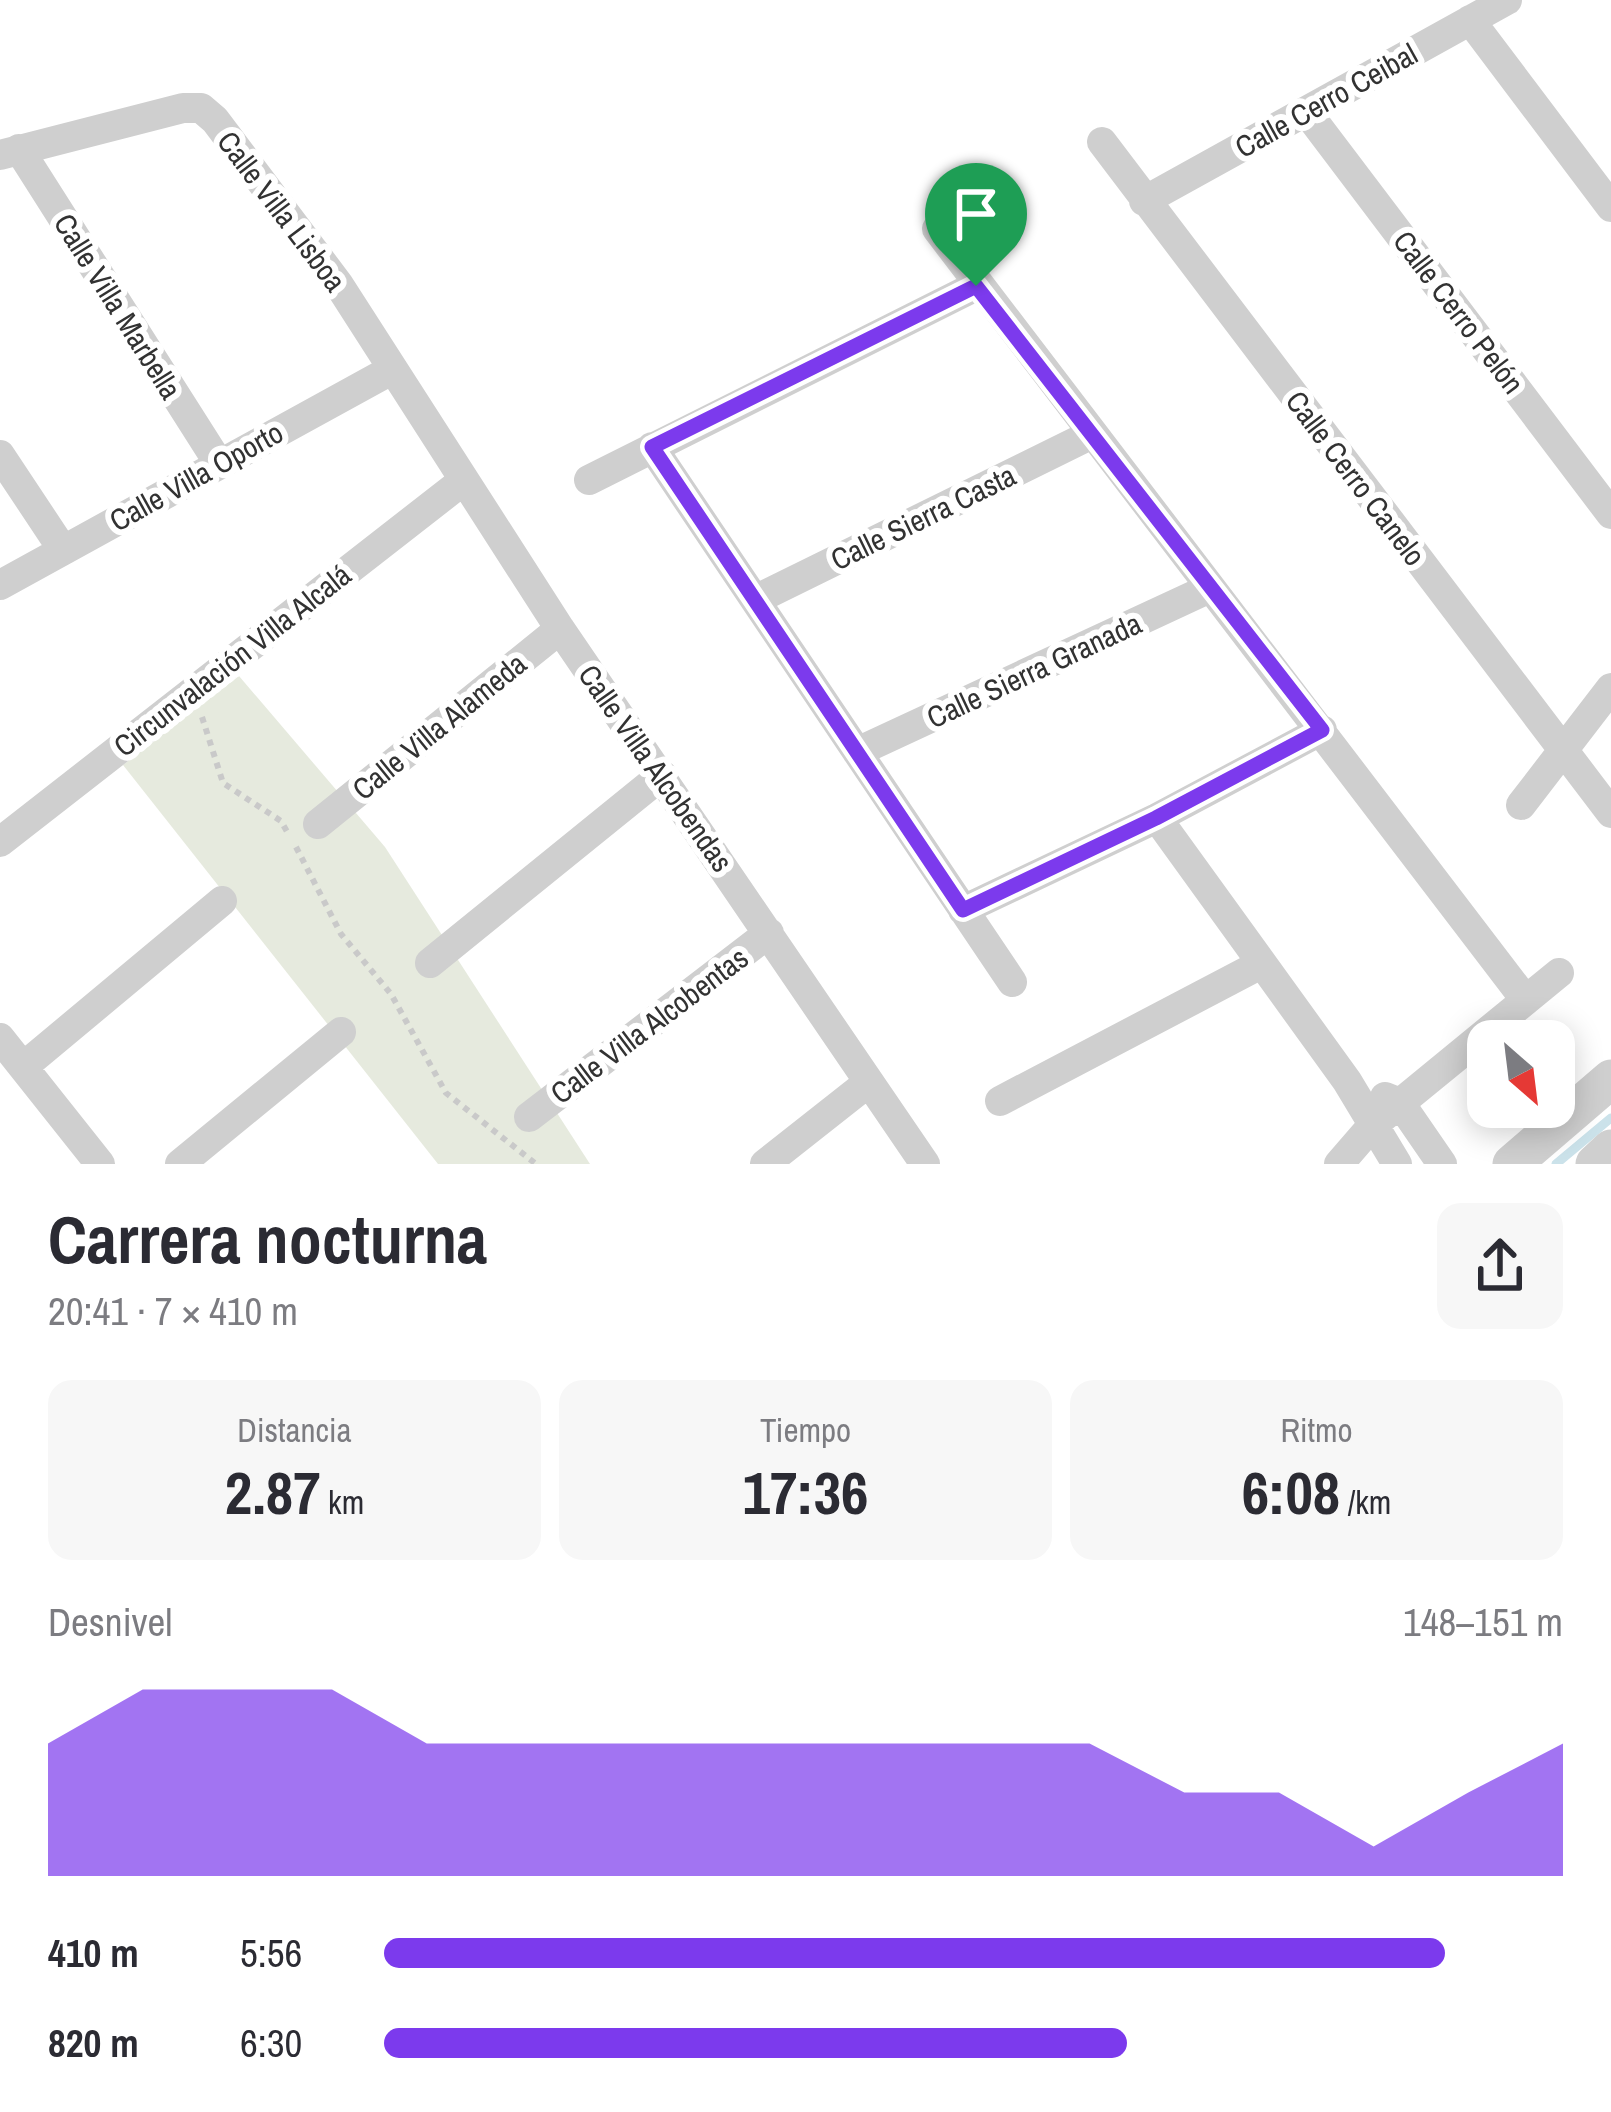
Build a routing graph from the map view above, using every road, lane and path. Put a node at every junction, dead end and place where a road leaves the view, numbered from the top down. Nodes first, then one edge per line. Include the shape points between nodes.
1 (1508, 0) edge
2 (1470, 20) junction
3 (1306, 111) junction
4 (1102, 142) dead end
5 (9, 152) edge
6 (1144, 200) junction
7 (1611, 207) edge
8 (938, 229) dead end
9 (976, 286) junction
10 (393, 369) junction
11 (1091, 434) junction
12 (652, 447) junction
13 (0, 455) edge
14 (218, 462) junction
15 (464, 480) junction
16 (589, 480) dead end
17 (1611, 514) edge
18 (63, 550) junction
19 (0, 586) edge
20 (1210, 588) junction
21 (755, 600) junction
22 (560, 629) junction
23 (1611, 688) edge
24 (194, 690) junction
25 (1322, 730) junction
26 (1563, 749) junction
27 (857, 752) junction
28 (662, 775) junction
29 (1521, 805) dead end
30 (1611, 813) edge
31 (1156, 818) junction
32 (318, 824) dead end
33 (0, 842) edge
34 (222, 902) dead end
35 (963, 910) junction
36 (770, 933) junction
37 (430, 963) dead end
38 (1261, 964) junction
39 (1559, 974) dead end
40 (1012, 982) dead end
41 (1523, 998) junction
42 (341, 1032) dead end
43 (0, 1038) edge
44 (23, 1067) junction
45 (1611, 1079) edge
46 (1347, 1081) junction
47 (869, 1082) junction
48 (1000, 1101) dead end
49 (1400, 1103) junction
50 (529, 1117) dead end
51 (1371, 1127) junction
52 (1611, 1149) edge
53 (100, 1164) edge
54 (180, 1164) edge
55 (536, 1164) edge
56 (765, 1164) edge
57 (925, 1164) edge
58 (1339, 1164) edge
59 (1397, 1164) edge
60 (1442, 1164) edge
61 (1512, 1164) edge
62 (1595, 1164) edge

1 - 2 street, Calle Cerro Ceibal
2 - 3 street, Calle Cerro Ceibal
2 - 7 street
3 - 6 street, Calle Cerro Ceibal
3 - 17 street, Calle Cerro Pelón
4 - 6 street, Calle Cerro Canelo
5 - 10 street, Calle Villa Lisboa via 201,108 339,285
5 - 14 street, Calle Villa Marbella
6 - 26 street, Calle Cerro Canelo
8 - 9 street
9 - 11 street
9 - 12 street
10 - 14 street, Calle Villa Oporto
10 - 15 street, Calle Villa Alcobendas
11 - 20 street
11 - 21 street, Calle Sierra Casta
12 - 16 street
12 - 21 street
13 - 18 street
14 - 18 street, Calle Villa Oporto
15 - 22 street, Calle Villa Alcobendas
15 - 24 street, Circunvalación Villa Alcalá
18 - 19 street, Calle Villa Oporto
20 - 25 street
20 - 27 street, Calle Sierra Granada
21 - 27 street
22 - 28 street, Calle Villa Alcobendas
22 - 32 street, Calle Villa Alameda
23 - 26 street
24 - 33 street, Circunvalación Villa Alcalá
24 - 55 path via 223,783 281,821 341,934 391,994 446,1093
25 - 31 street
25 - 41 street
26 - 29 street
26 - 30 street, Calle Cerro Canelo
27 - 35 street
28 - 36 street, Calle Villa Alcobendas
28 - 37 street
31 - 35 street
31 - 38 street
34 - 44 street
35 - 40 street
36 - 47 street, Calle Villa Alcobendas
36 - 50 street, Calle Villa Alcobentas
38 - 46 street
38 - 48 street
39 - 41 street
41 - 49 street
42 - 54 street
43 - 44 street
44 - 53 street
45 - 61 street
46 - 49 street
46 - 51 street
47 - 56 street
47 - 57 street, Calle Villa Alcobendas
49 - 51 street
49 - 60 street
51 - 58 street
51 - 59 street
52 - 62 street

